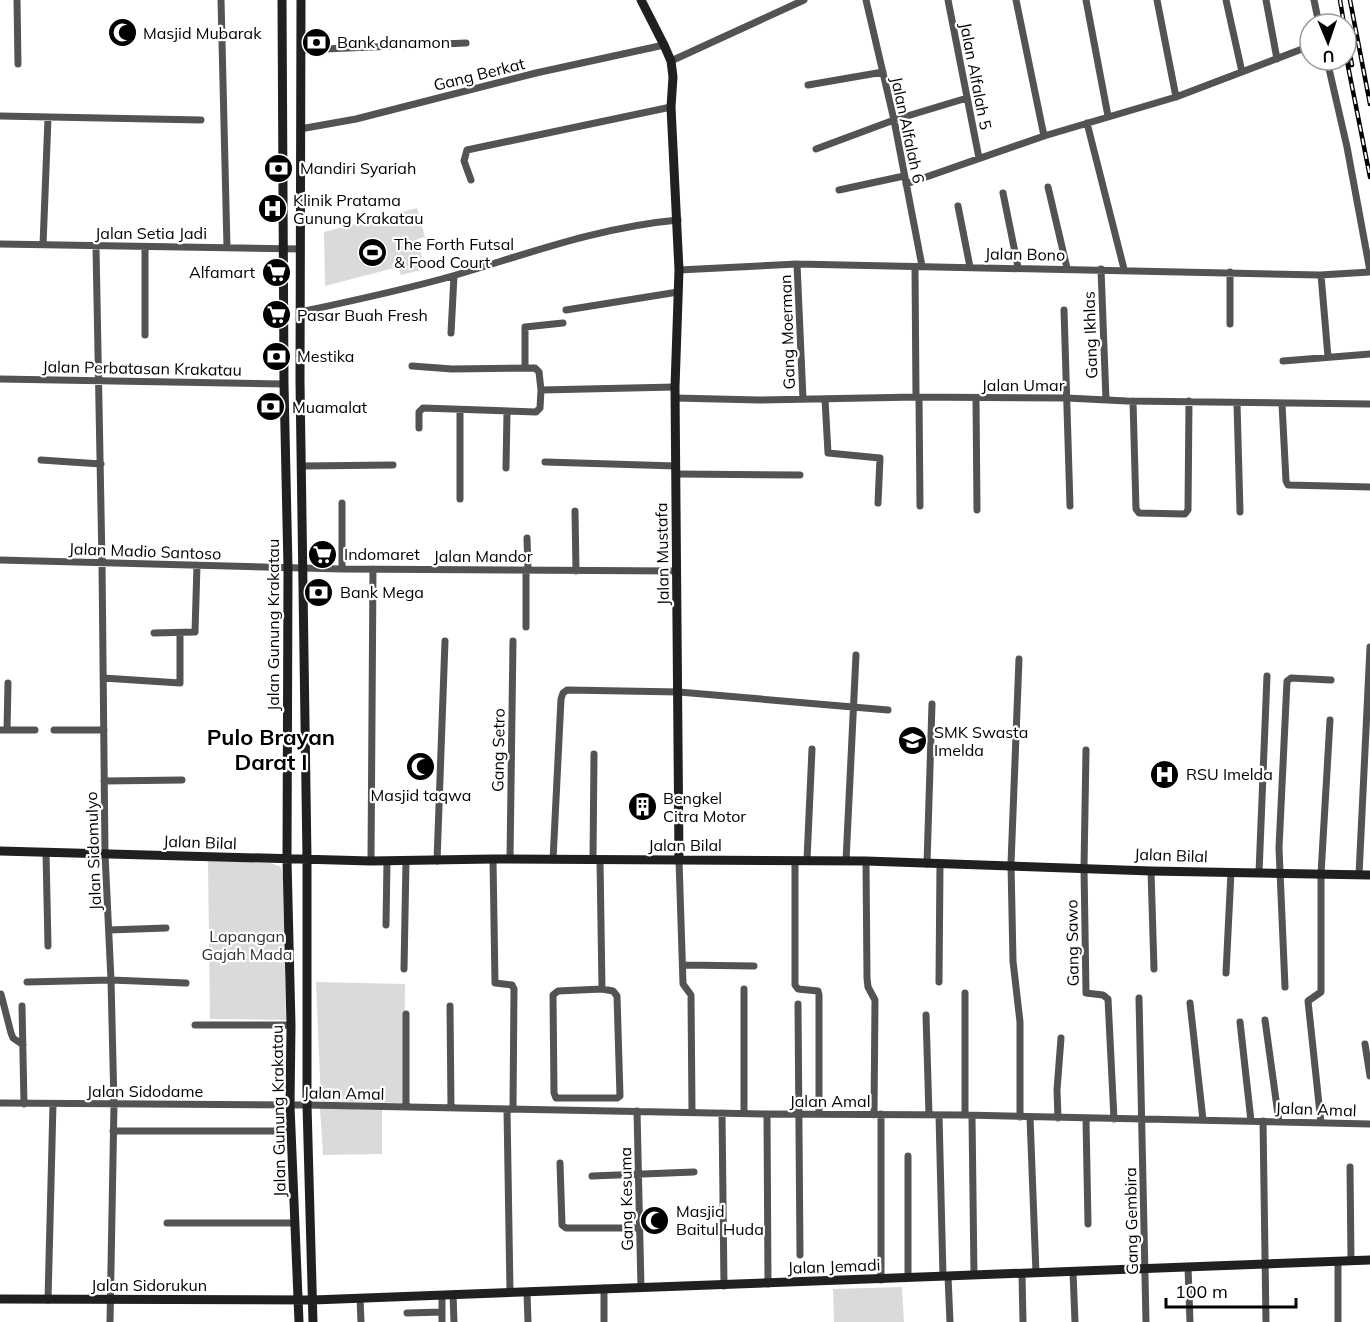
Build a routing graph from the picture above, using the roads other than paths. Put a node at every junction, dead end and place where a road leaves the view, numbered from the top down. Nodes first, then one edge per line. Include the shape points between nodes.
1 (17, 0) edge
2 (221, 0) edge
3 (282, 0) edge
4 (301, 0) edge
5 (641, 0) edge
6 (804, 0) edge
7 (866, 0) edge
8 (948, 0) edge
9 (1016, 0) edge
10 (1086, 0) edge
11 (1157, 0) edge
12 (1227, 0) edge
13 (1266, 0) edge
14 (466, 43) dead end
15 (664, 45) junction
16 (301, 50) junction
17 (1298, 51) edge
18 (1277, 59) junction
19 (671, 62) junction
20 (18, 64) dead end
21 (883, 72) junction
22 (1242, 72) junction
23 (1330, 72) edge
24 (808, 85) dead end
25 (1176, 97) junction
26 (967, 98) junction
27 (672, 107) junction
28 (1108, 116) junction
29 (0, 118) edge
30 (48, 120) junction
31 (201, 120) dead end
32 (894, 120) junction
33 (1087, 123) junction
34 (300, 129) junction
35 (1044, 135) junction
36 (816, 149) dead end
37 (979, 158) junction
38 (471, 180) dead end
39 (905, 180) junction
40 (1048, 187) dead end
41 (839, 190) dead end
42 (1003, 193) dead end
43 (958, 206) dead end
44 (678, 220) junction
45 (0, 244) edge
46 (43, 245) junction
47 (96, 247) junction
48 (145, 247) junction
49 (227, 247) junction
50 (285, 249) junction
51 (301, 249) junction
52 (798, 264) junction
53 (919, 267) junction
54 (970, 267) junction
55 (1018, 267) junction
56 (1067, 268) junction
57 (1101, 269) junction
58 (1124, 269) junction
59 (679, 270) junction
60 (1370, 271) edge
61 (1230, 272) junction
62 (1321, 275) junction
63 (454, 276) junction
64 (678, 292) junction
65 (566, 309) dead end
66 (1064, 310) dead end
67 (300, 312) junction
68 (563, 323) dead end
69 (1230, 324) dead end
70 (452, 333) dead end
71 (145, 334) dead end
72 (1370, 354) edge
73 (1328, 357) junction
74 (1282, 361) dead end
75 (412, 366) dead end
76 (525, 367) junction
77 (0, 379) edge
78 (99, 380) junction
79 (284, 384) junction
80 (675, 387) junction
81 (541, 390) junction
82 (918, 398) junction
83 (1067, 398) junction
84 (675, 399) junction
85 (803, 399) junction
86 (825, 399) junction
87 (976, 399) junction
88 (1106, 400) junction
89 (1132, 401) junction
90 (1189, 401) junction
91 (1237, 403) junction
92 (1282, 404) junction
93 (1370, 404) edge
94 (460, 410) junction
95 (507, 412) junction
96 (419, 428) dead end
97 (41, 460) dead end
98 (545, 462) dead end
99 (101, 464) junction
100 (393, 465) dead end
101 (302, 466) junction
102 (506, 468) dead end
103 (676, 470) junction
104 (800, 476) dead end
105 (1370, 487) edge
106 (460, 499) dead end
107 (342, 503) dead end
108 (878, 504) dead end
109 (920, 506) dead end
110 (1070, 506) dead end
111 (977, 510) dead end
112 (575, 511) dead end
113 (1240, 512) dead end
114 (527, 538) dead end
115 (0, 560) edge
116 (102, 563) junction
117 (197, 566) junction
118 (288, 568) junction
119 (303, 568) junction
120 (342, 569) junction
121 (373, 569) junction
122 (527, 570) junction
123 (576, 571) junction
124 (677, 571) junction
125 (526, 627) dead end
126 (154, 633) dead end
127 (180, 633) junction
128 (445, 641) dead end
129 (513, 641) dead end
130 (1370, 647) edge
131 (856, 655) dead end
132 (1018, 659) dead end
133 (1267, 675) dead end
134 (102, 678) junction
135 (1331, 680) dead end
136 (8, 683) dead end
137 (678, 692) junction
138 (932, 704) dead end
139 (854, 708) junction
140 (888, 710) dead end
141 (1330, 720) dead end
142 (54, 729) dead end
143 (4, 730) edge
144 (35, 730) dead end
145 (104, 730) junction
146 (812, 749) dead end
147 (1086, 750) dead end
148 (594, 754) dead end
149 (182, 780) dead end
150 (104, 781) junction
151 (0, 851) edge
152 (46, 852) junction
153 (105, 854) junction
154 (308, 859) junction
155 (493, 859) junction
156 (510, 859) junction
157 (287, 860) junction
158 (553, 860) junction
159 (596, 860) junction
160 (679, 860) junction
161 (807, 860) junction
162 (371, 861) junction
163 (387, 861) junction
164 (406, 861) junction
165 (437, 861) junction
166 (795, 861) junction
167 (846, 861) junction
168 (866, 861) junction
169 (927, 864) junction
170 (940, 864) junction
171 (1011, 864) junction
172 (1084, 867) junction
173 (1151, 871) junction
174 (1231, 872) junction
175 (1259, 873) junction
176 (1279, 873) junction
177 (1321, 874) junction
178 (1359, 875) junction
179 (1370, 875) edge
180 (386, 925) dead end
181 (166, 928) dead end
182 (109, 930) junction
183 (48, 946) dead end
184 (684, 965) junction
185 (754, 966) dead end
186 (404, 969) dead end
187 (1154, 969) dead end
188 (1226, 973) dead end
189 (111, 980) junction
190 (27, 982) dead end
191 (939, 982) dead end
192 (186, 983) dead end
193 (1285, 987) dead end
194 (602, 989) junction
195 (744, 989) dead end
196 (964, 993) dead end
197 (1, 994) edge
198 (1139, 998) dead end
199 (1190, 1003) dead end
200 (798, 1004) dead end
201 (22, 1006) dead end
202 (450, 1006) dead end
203 (406, 1014) dead end
204 (926, 1015) dead end
205 (1264, 1020) dead end
206 (1240, 1022) dead end
207 (195, 1024) dead end
208 (291, 1025) junction
209 (1061, 1038) dead end
210 (1365, 1044) dead end
211 (23, 1045) junction
212 (1370, 1076) edge
213 (0, 1103) edge
214 (24, 1104) junction
215 (53, 1104) junction
216 (114, 1104) junction
217 (307, 1105) junction
218 (290, 1106) junction
219 (406, 1107) junction
220 (451, 1108) junction
221 (510, 1109) junction
222 (637, 1111) junction
223 (692, 1111) junction
224 (722, 1113) junction
225 (744, 1113) junction
226 (767, 1114) junction
227 (800, 1114) junction
228 (819, 1114) junction
229 (877, 1115) junction
230 (929, 1115) junction
231 (939, 1115) junction
232 (968, 1116) junction
233 (1020, 1117) junction
234 (1029, 1117) junction
235 (1058, 1118) junction
236 (1086, 1119) junction
237 (1114, 1119) junction
238 (1143, 1120) junction
239 (1203, 1120) junction
240 (1251, 1121) junction
241 (1263, 1121) junction
242 (1279, 1122) junction
243 (1321, 1123) junction
244 (1370, 1124) edge
245 (113, 1131) junction
246 (291, 1131) junction
247 (908, 1156) dead end
248 (560, 1163) dead end
249 (1350, 1167) dead end
250 (694, 1172) dead end
251 (639, 1175) junction
252 (592, 1176) dead end
253 (167, 1223) dead end
254 (294, 1223) junction
255 (1088, 1224) dead end
256 (640, 1228) junction
257 (800, 1255) dead end
258 (1370, 1260) edge
259 (1338, 1261) junction
260 (1351, 1261) junction
261 (1265, 1263) junction
262 (1188, 1267) junction
263 (1145, 1268) junction
264 (1073, 1272) junction
265 (1036, 1273) junction
266 (1022, 1274) junction
267 (974, 1275) junction
268 (946, 1276) junction
269 (908, 1278) junction
270 (881, 1280) junction
271 (768, 1284) junction
272 (724, 1286) junction
273 (604, 1288) junction
274 (641, 1288) junction
275 (510, 1292) junction
276 (527, 1292) junction
277 (453, 1294) junction
278 (442, 1295) junction
279 (360, 1298) junction
280 (0, 1299) edge
281 (48, 1300) junction
282 (111, 1300) junction
283 (313, 1300) junction
284 (299, 1301) junction
285 (442, 1312) junction
286 (407, 1313) dead end
287 (110, 1322) edge
288 (299, 1322) edge
289 (313, 1322) edge
290 (361, 1322) edge
291 (442, 1322) edge
292 (454, 1322) edge
293 (528, 1322) edge
294 (604, 1322) edge
295 (950, 1322) edge
296 (1023, 1322) edge
297 (1075, 1322) edge
298 (1146, 1322) edge
299 (1190, 1322) edge
300 (1266, 1322) edge
301 (1338, 1322) edge

1 - 20 street
2 - 49 street
3 - 50 main road, Jalan Gunung Krakatau
4 - 16 main road, Jalan Gunung Krakatau
5 - 15 main road, Jalan Mustafa
6 - 19 street
7 - 21 street, Jalan Alfalah 6
8 - 26 street, Jalan Alfalah 5
9 - 35 street
10 - 28 street
11 - 25 street
12 - 22 street
13 - 18 street
14 - 16 street
15 - 19 main road, Jalan Mustafa
15 - 34 street, Gang Berkat
16 - 34 main road, Jalan Gunung Krakatau
17 - 18 street
18 - 22 street
19 - 27 main road, Jalan Mustafa
21 - 24 street
21 - 32 street, Jalan Alfalah 6
22 - 25 street
23 - 60 street
25 - 28 street
26 - 32 street
26 - 37 street, Jalan Alfalah 5
27 - 38 street via 467,150 464,161
27 - 44 main road, Jalan Mustafa
28 - 33 street
29 - 30 street
30 - 31 street
30 - 46 street
32 - 36 street
32 - 39 street, Jalan Alfalah 6
33 - 35 street
33 - 58 street
34 - 51 main road, Jalan Gunung Krakatau
35 - 37 street
37 - 39 street
39 - 41 street
39 - 53 street, Jalan Alfalah 6
40 - 56 street
42 - 55 street
43 - 54 street
44 - 59 main road, Jalan Mustafa
44 - 63 street via 598,232
45 - 46 street, Jalan Setia Jadi
46 - 47 street, Jalan Setia Jadi
47 - 48 street, Jalan Setia Jadi
47 - 78 street, Jalan Sidomulyo
48 - 49 street, Jalan Setia Jadi
48 - 71 street
49 - 50 street, Jalan Setia Jadi
50 - 51 street, Jalan Setia Jadi
50 - 79 main road, Jalan Gunung Krakatau
51 - 67 main road, Jalan Gunung Krakatau
52 - 53 street, Jalan Bono
52 - 59 street, Jalan Bono
52 - 85 street, Gang Moerman
53 - 54 street, Jalan Bono
53 - 82 street, Jalan Alfalah 6
54 - 55 street, Jalan Bono
55 - 56 street, Jalan Bono
56 - 57 street, Jalan Bono
57 - 58 street, Jalan Bono
57 - 88 street, Gang Ikhlas
58 - 61 street, Jalan Bono
59 - 64 main road, Jalan Mustafa
60 - 62 street, Jalan Bono
61 - 62 street, Jalan Bono
61 - 69 street
62 - 73 street
63 - 67 street
63 - 70 street
64 - 65 street
64 - 80 main road, Jalan Mustafa
66 - 83 street
67 - 101 main road, Jalan Gunung Krakatau
68 - 76 street via 525,327
72 - 73 street
73 - 74 street
75 - 76 street
76 - 81 street via 538,370
77 - 78 street, Jalan Perbatasan Krakatau
78 - 79 street, Jalan Perbatasan Krakatau
78 - 99 street, Jalan Sidomulyo
79 - 118 main road, Jalan Gunung Krakatau
80 - 81 street
80 - 84 main road, Jalan Mustafa
81 - 95 street via 538,411
82 - 86 street, Jalan Umar
82 - 87 street, Jalan Umar
82 - 109 street, Jalan Alfalah 6
83 - 87 street, Jalan Umar
83 - 88 street, Jalan Umar
83 - 110 street
84 - 85 street, Jalan Umar
84 - 103 main road, Jalan Mustafa
85 - 86 street, Jalan Umar
86 - 108 street via 828,453 880,458
87 - 111 street
88 - 89 street, Jalan Umar
89 - 90 street, Jalan Umar
89 - 90 street via 1136,508 1141,513 1172,515 1188,510
90 - 91 street, Jalan Umar
91 - 92 street, Jalan Umar
91 - 113 street
92 - 93 street, Jalan Umar
92 - 105 street via 1288,484
94 - 95 street
94 - 96 street via 421,409
94 - 106 street
95 - 102 street
97 - 99 street
98 - 103 street
99 - 116 street, Jalan Sidomulyo
100 - 101 street
101 - 119 main road, Jalan Gunung Krakatau
103 - 104 street
103 - 124 main road, Jalan Mustafa
107 - 120 street
112 - 123 street
114 - 122 street
115 - 116 street, Jalan Madio Santoso
116 - 117 street, Jalan Madio Santoso
116 - 134 street, Jalan Sidomulyo
117 - 118 street, Jalan Madio Santoso
117 - 127 street via 195,632
118 - 119 street, Jalan Mandor
118 - 157 main road, Jalan Gunung Krakatau
119 - 120 street, Jalan Mandor
119 - 154 main road, Jalan Gunung Krakatau
120 - 121 street, Jalan Mandor
121 - 122 street, Jalan Mandor
121 - 162 street
122 - 123 street, Jalan Mandor
122 - 125 street
123 - 124 street, Jalan Mandor
124 - 137 main road, Jalan Mustafa
126 - 127 street
127 - 134 street via 180,683
128 - 165 street
129 - 156 street, Gang Setro
130 - 178 street
131 - 139 street
132 - 171 street
133 - 175 street
134 - 145 street, Jalan Sidomulyo
135 - 176 street via 1287,681
136 - 143 street
137 - 139 street
137 - 158 street via 563,693
137 - 160 main road, Jalan Mustafa
138 - 169 street
139 - 140 street
139 - 167 street
141 - 177 street
142 - 145 street
143 - 144 street
145 - 150 street, Jalan Sidomulyo
146 - 161 street
147 - 172 street
148 - 159 street
149 - 150 street
150 - 153 street, Jalan Sidomulyo
151 - 152 main road, Jalan Bilal
152 - 153 main road, Jalan Bilal
152 - 183 street
153 - 157 main road, Jalan Bilal
153 - 182 street, Jalan Sidomulyo
154 - 157 main road, Jalan Bilal
154 - 162 main road, Jalan Bilal
154 - 217 main road, Jalan Gunung Krakatau
155 - 156 main road, Jalan Bilal
155 - 165 main road, Jalan Bilal
155 - 221 street via 495,983 512,985 514,989
156 - 158 main road, Jalan Bilal
157 - 208 main road, Jalan Gunung Krakatau
158 - 159 main road, Jalan Bilal
159 - 160 main road, Jalan Bilal
159 - 194 street
160 - 166 main road, Jalan Bilal
160 - 184 street, Jalan Mustafa
161 - 166 main road, Jalan Bilal
161 - 167 main road, Jalan Bilal
162 - 163 main road, Jalan Bilal
163 - 164 main road, Jalan Bilal
163 - 180 street
164 - 165 main road, Jalan Bilal
164 - 186 street
166 - 228 street via 795,985 798,989 818,991 819,995
167 - 168 main road, Jalan Bilal
168 - 169 main road, Jalan Bilal
168 - 229 street via 867,978 875,1000
169 - 170 main road, Jalan Bilal
170 - 171 main road, Jalan Bilal
170 - 191 street
171 - 172 main road, Jalan Bilal
171 - 233 street via 1013,961 1020,1022
172 - 173 main road, Jalan Bilal
172 - 237 street, Gang Sawo via 1086,993 1103,994 1108,999
173 - 174 main road, Jalan Bilal
173 - 187 street
174 - 175 main road, Jalan Bilal
174 - 188 street
175 - 176 main road, Jalan Bilal
176 - 177 main road, Jalan Bilal
176 - 193 street
177 - 178 main road, Jalan Bilal
177 - 243 street via 1322,992 1308,1001
178 - 179 main road, Jalan Bilal
181 - 182 street
182 - 189 street, Jalan Sidomulyo
184 - 185 street
184 - 223 street, Jalan Mustafa via 683,984 691,995
189 - 190 street
189 - 192 street
189 - 216 street, Jalan Sidomulyo
194 - 194 street via 558,991 553,995 556,1098 620,1096 617,996
195 - 225 street
196 - 232 street
197 - 211 street via 13,1038
198 - 238 street, Gang Gembira
199 - 239 street
200 - 227 street
201 - 211 street
202 - 220 street
203 - 219 street
204 - 230 street
205 - 242 street
206 - 240 street
207 - 208 street
208 - 218 main road, Jalan Gunung Krakatau
209 - 235 street
210 - 212 street
211 - 214 street
213 - 214 street, Jalan Sidodame
214 - 215 street, Jalan Sidodame
215 - 216 street, Jalan Sidodame
215 - 281 street
216 - 218 street, Jalan Sidodame
216 - 245 street, Jalan Sidomulyo
217 - 218 street, Jalan Amal
217 - 219 street, Jalan Amal
217 - 283 main road, Jalan Gunung Krakatau
218 - 246 main road, Jalan Gunung Krakatau
219 - 220 street, Jalan Amal
220 - 221 street, Jalan Amal
221 - 222 street, Jalan Amal
221 - 275 street
222 - 223 street, Jalan Amal
222 - 251 street, Gang Kesuma
223 - 224 street, Jalan Amal
224 - 225 street, Jalan Amal
224 - 272 street
225 - 226 street, Jalan Amal
226 - 227 street, Jalan Amal
226 - 271 street
227 - 228 street, Jalan Amal
227 - 257 street
228 - 229 street, Jalan Amal
229 - 230 street, Jalan Amal
229 - 270 street
230 - 231 street, Jalan Amal
231 - 232 street, Jalan Amal
231 - 268 street
232 - 233 street, Jalan Amal
232 - 267 street
233 - 234 street, Jalan Amal
234 - 235 street, Jalan Amal
234 - 265 street
235 - 236 street, Jalan Amal
236 - 237 street, Jalan Amal
236 - 255 street
237 - 238 street, Jalan Amal
238 - 239 street, Jalan Amal
238 - 263 street, Gang Gembira
239 - 240 street, Jalan Amal
240 - 241 street, Jalan Amal
241 - 242 street, Jalan Amal
241 - 261 street
242 - 243 street, Jalan Amal
243 - 244 street, Jalan Amal
245 - 246 street
245 - 282 street, Jalan Sidomulyo
246 - 254 main road, Jalan Gunung Krakatau
247 - 269 street
248 - 256 street via 562,1225
249 - 260 street
250 - 251 street
251 - 252 street
251 - 256 street, Gang Kesuma
253 - 254 street
254 - 284 main road, Jalan Gunung Krakatau
256 - 274 street, Gang Kesuma
258 - 260 main road, Jalan Jemadi
259 - 260 main road, Jalan Jemadi
259 - 261 main road, Jalan Jemadi
259 - 301 street
261 - 262 main road, Jalan Jemadi
261 - 300 street
262 - 263 main road, Jalan Jemadi
262 - 299 street
263 - 264 main road, Jalan Jemadi
263 - 298 street, Gang Gembira
264 - 265 main road, Jalan Jemadi
264 - 297 street
265 - 266 main road, Jalan Jemadi
266 - 267 main road, Jalan Jemadi
266 - 296 street
267 - 268 main road, Jalan Jemadi
268 - 269 main road, Jalan Jemadi
268 - 295 street
269 - 270 main road, Jalan Jemadi
270 - 271 main road, Jalan Jemadi
271 - 272 main road, Jalan Jemadi
272 - 274 main road, Jalan Jemadi
273 - 274 main road, Jalan Jemadi
273 - 276 main road, Jalan Jemadi
273 - 294 street
275 - 276 main road, Jalan Jemadi
275 - 277 main road, Jalan Jemadi
276 - 293 street
277 - 278 main road, Jalan Jemadi
277 - 292 street
278 - 279 main road, Jalan Jemadi
278 - 285 street
279 - 283 main road, Jalan Jemadi
279 - 290 street
280 - 281 main road, Jalan Sidorukun
281 - 282 main road, Jalan Sidorukun
282 - 284 main road, Jalan Sidorukun
282 - 287 street, Jalan Sidomulyo
283 - 284 main road, Jalan Jemadi
283 - 289 main road, Jalan Gunung Krakatau
284 - 288 main road, Jalan Gunung Krakatau
285 - 286 street
285 - 291 street

